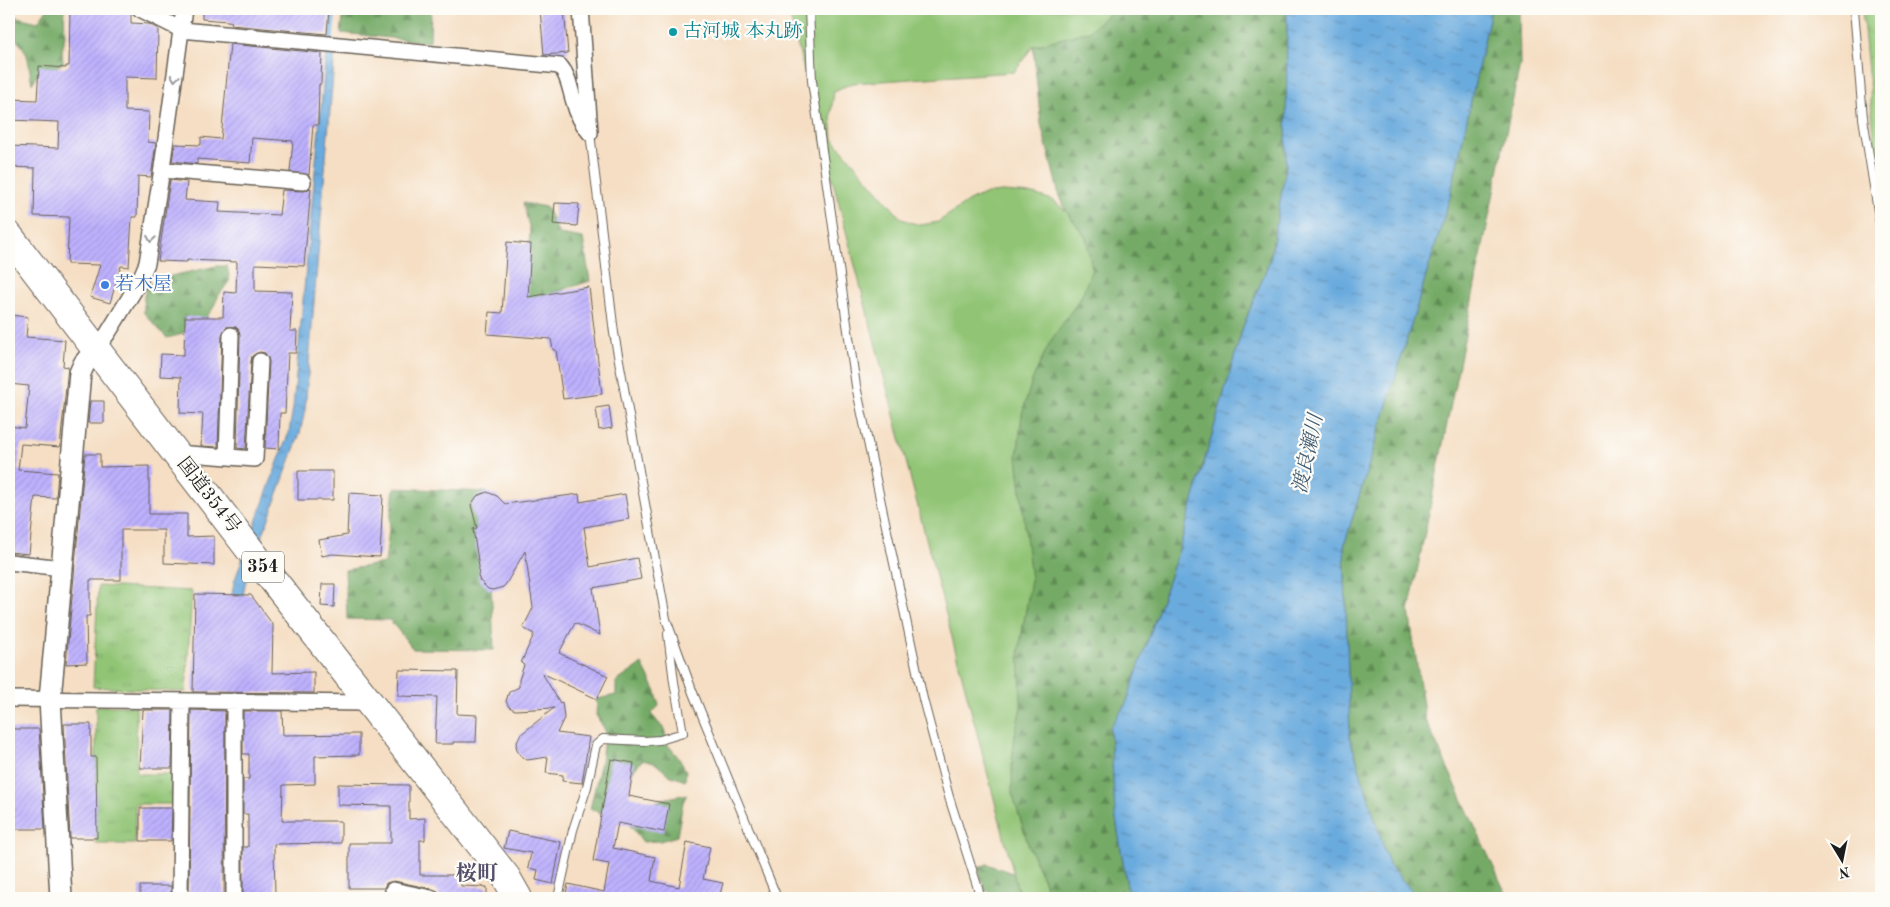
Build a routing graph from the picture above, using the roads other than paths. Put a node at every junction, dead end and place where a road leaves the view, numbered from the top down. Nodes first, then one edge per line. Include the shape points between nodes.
1 (140, 9) edge
2 (184, 9) edge
3 (580, 9) edge
4 (809, 9) edge
5 (1854, 9) edge
6 (182, 30) junction
7 (590, 134) junction
8 (162, 170) junction
9 (303, 182) dead end
10 (1881, 230) edge
11 (9, 236) edge
12 (231, 335) dead end
13 (96, 349) junction
14 (260, 361) dead end
15 (176, 453) junction
16 (227, 457) junction
17 (9, 562) edge
18 (62, 568) junction
19 (666, 619) junction
20 (9, 698) edge
21 (50, 699) junction
22 (182, 701) junction
23 (234, 701) junction
24 (370, 703) junction
25 (393, 890) dead end
26 (61, 898) edge
27 (180, 898) edge
28 (234, 898) edge
29 (431, 898) edge
30 (518, 898) edge
31 (558, 898) edge
32 (777, 898) edge
33 (981, 898) edge

1 - 6 street
2 - 6 street
3 - 7 street
4 - 33 lane via 812,81 856,386 923,699
5 - 10 lane via 1863,118
6 - 7 street via 560,66 582,123
6 -> 8 street
7 - 19 lane via 614,333
8 - 9 street
8 -> 13 street via 147,263 138,284
11 - 13 highway, 国道354号 / 354
12 - 16 street
13 - 15 highway, 国道354号 / 354
13 - 18 street via 80,373
14 - 16 street via 255,459
15 - 16 street
15 - 24 highway, 国道354号 / 354
17 - 18 street
18 - 21 street
19 - 31 lane via 682,732 660,740 602,739 596,745
19 - 32 lane
20 - 21 street
21 - 22 street
21 - 26 street
22 - 23 street
22 - 27 street
23 - 24 street
23 - 28 street
24 - 30 highway, 国道354号 / 354 via 506,877
25 - 29 street

